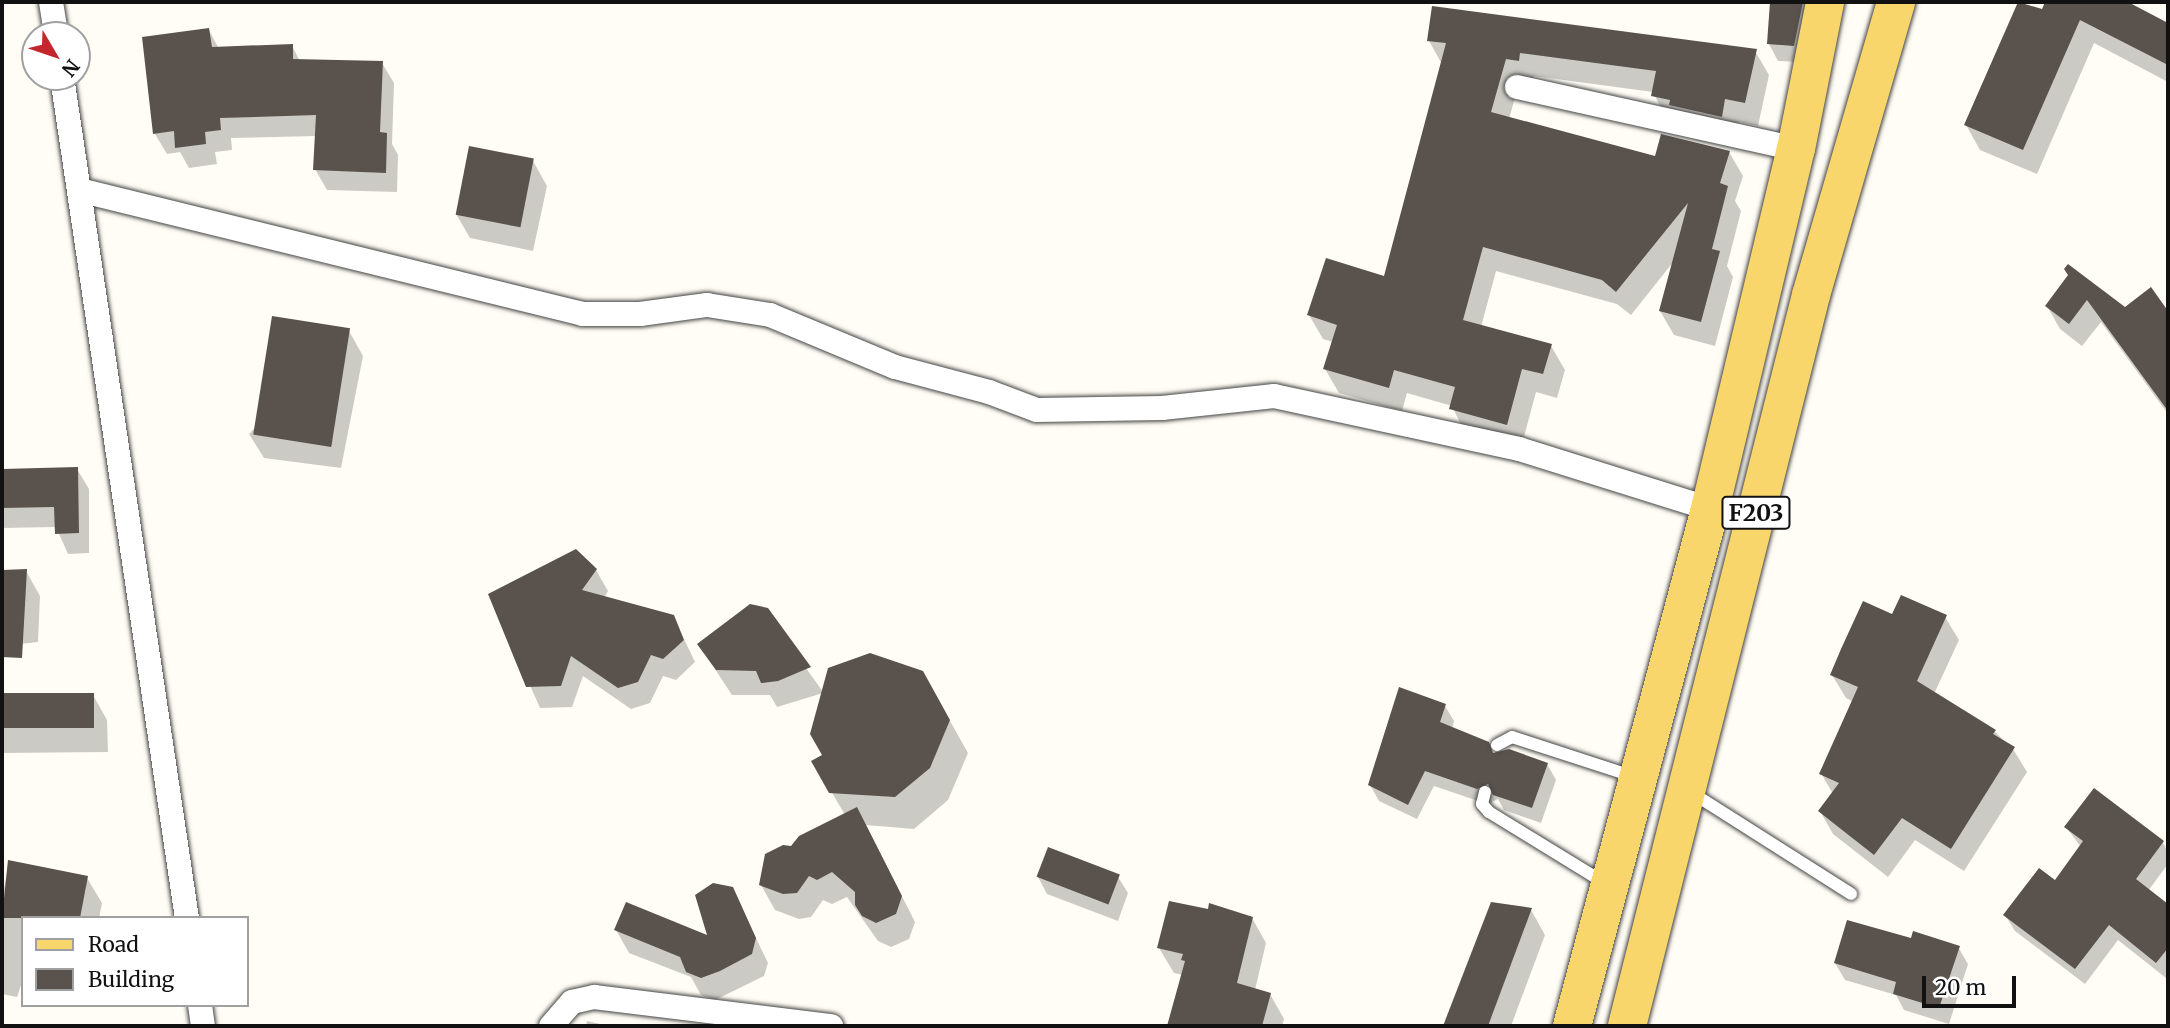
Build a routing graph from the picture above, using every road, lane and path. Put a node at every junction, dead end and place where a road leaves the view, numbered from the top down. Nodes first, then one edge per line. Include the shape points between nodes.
1 (51, 2) edge
2 (1825, 2) edge
3 (1896, 2) edge
4 (54, 21) edge
5 (1517, 88) dead end
6 (64, 91) edge
7 (1796, 149) junction
8 (79, 190) junction
9 (1710, 509) junction
10 (1497, 745) dead end
11 (1636, 777) junction
12 (1686, 789) junction
13 (1485, 792) dead end
14 (1608, 885) junction
15 (1851, 894) dead end
16 (187, 916) edge
17 (200, 1007) edge
18 (203, 1026) edge
19 (551, 1026) edge
20 (831, 1026) edge
21 (1572, 1026) edge
22 (1627, 1026) edge

1 - 4 street
2 - 7 main road, F203
3 - 12 main road, F203 via 1811,295
5 - 7 street
6 - 8 street
7 - 9 main road, F203
8 - 9 street via 583,314 640,314 707,305 770,315 895,367 989,391 1037,410 1162,408 1275,396 1519,449
8 - 16 street
9 - 11 main road, F203
10 - 11 lane via 1512,737
11 - 14 main road, F203
12 - 15 lane
12 - 22 main road, F203
13 - 14 lane via 1482,804 1489,812
14 - 21 main road, F203
17 - 18 street
19 - 20 street via 572,1002 594,998

